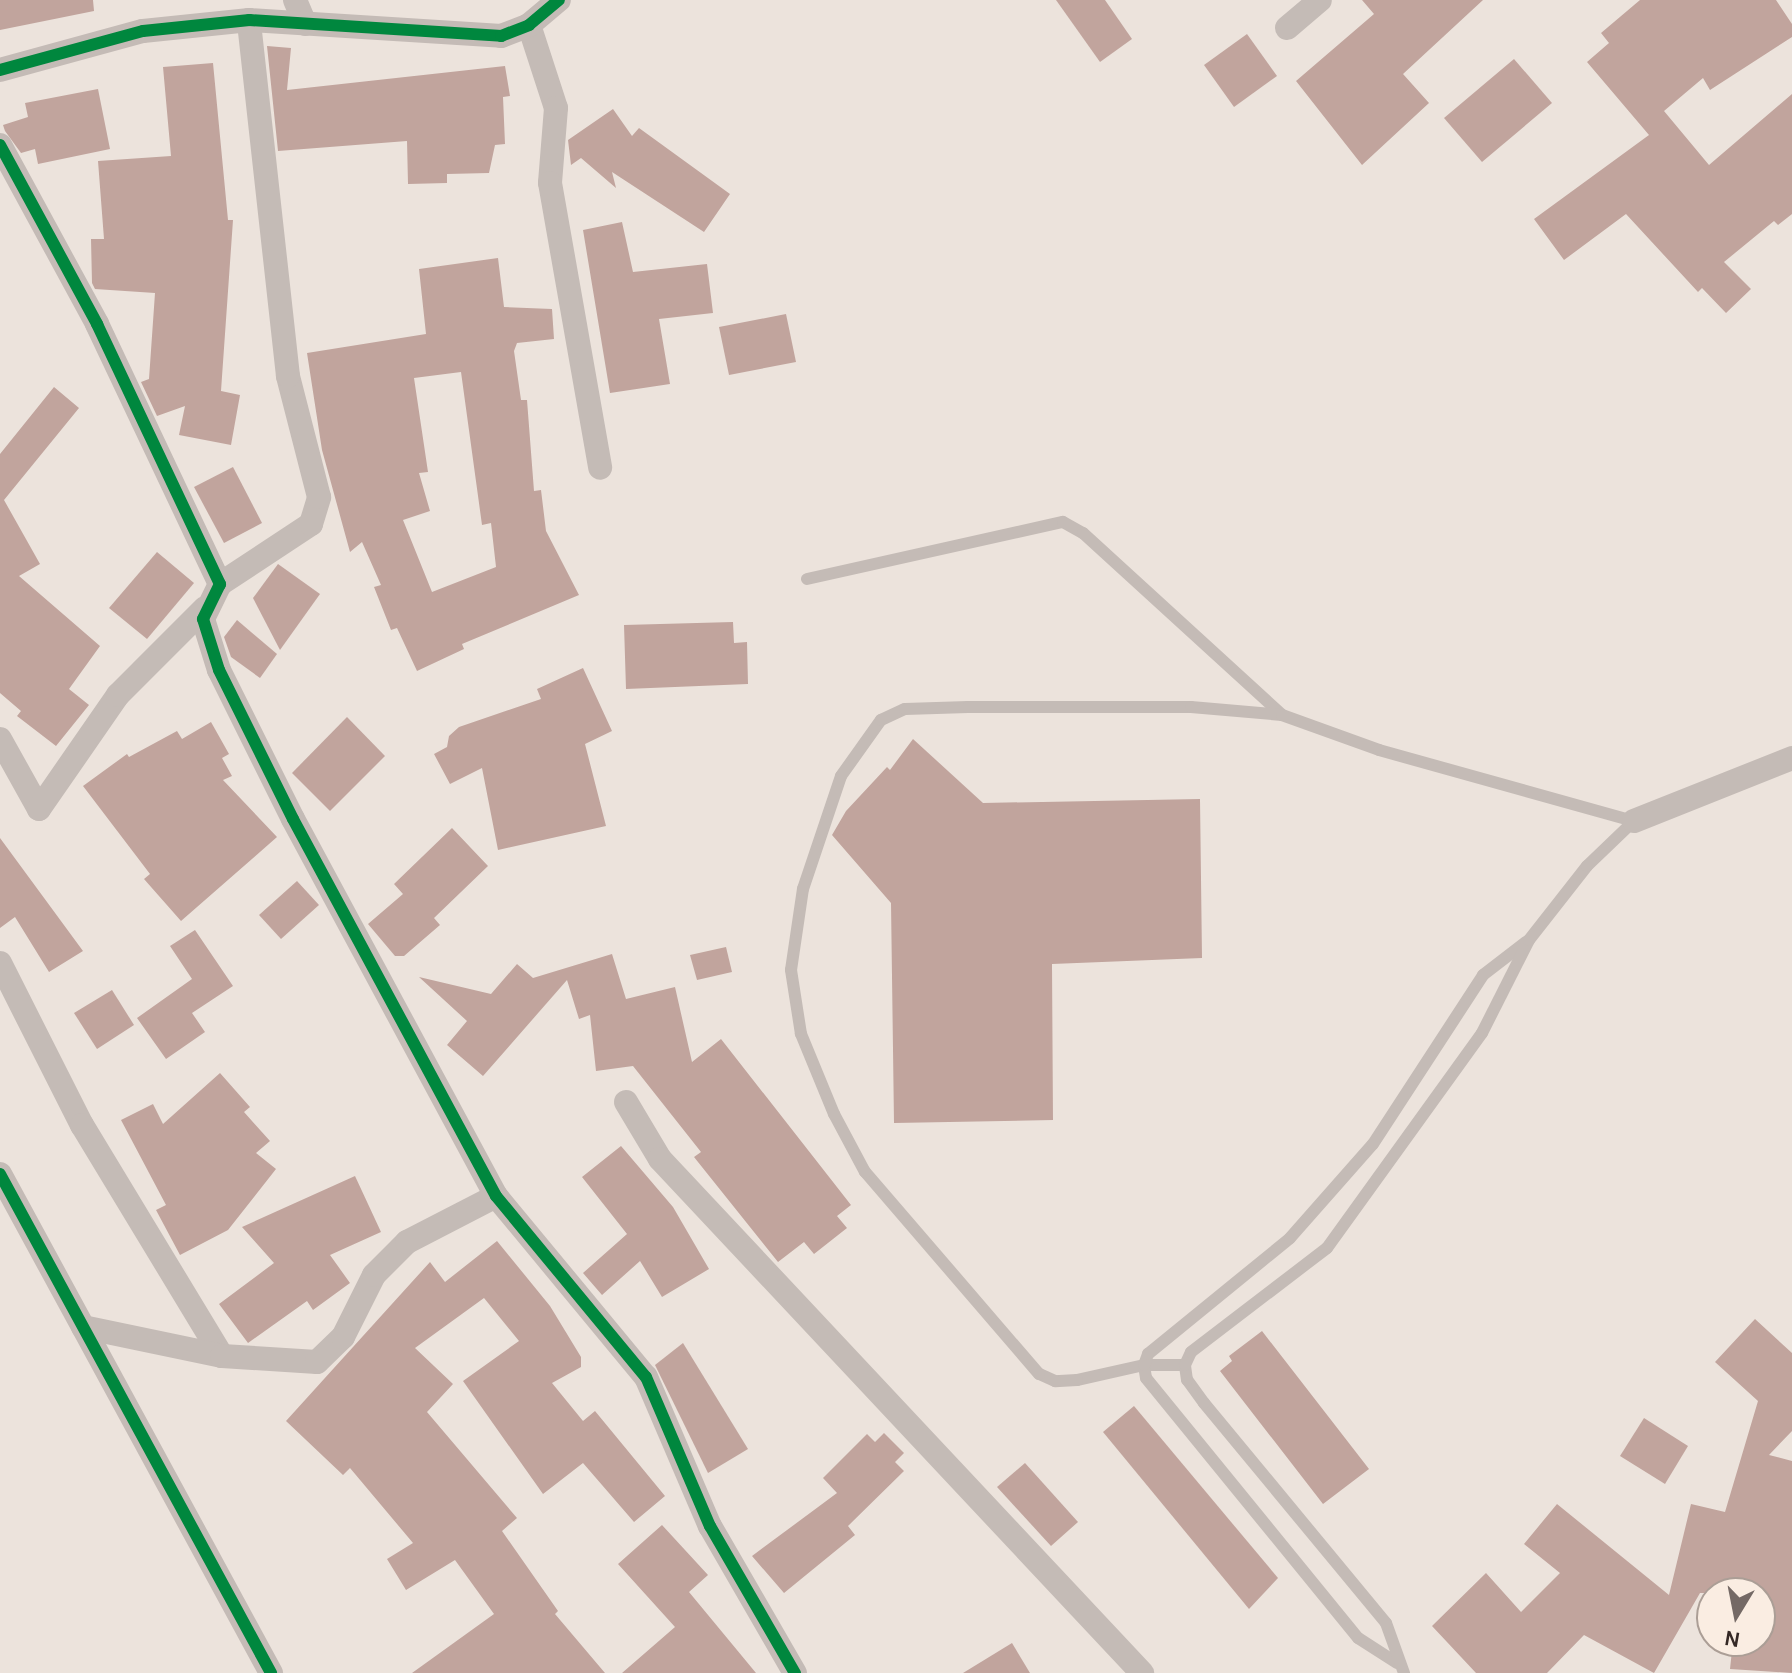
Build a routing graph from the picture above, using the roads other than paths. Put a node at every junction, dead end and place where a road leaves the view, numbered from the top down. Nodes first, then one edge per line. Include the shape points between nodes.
1 (295, 0) edge
2 (559, 0) edge
3 (1320, 0) edge
4 (249, 20) junction
5 (305, 24) junction
6 (529, 25) junction
7 (1287, 28) dead end
8 (1, 76) edge
9 (0, 145) edge
10 (600, 468) dead end
11 (807, 579) dead end
12 (220, 584) junction
13 (205, 608) junction
14 (1282, 715) junction
15 (0, 739) edge
16 (1792, 758) edge
17 (1634, 821) junction
18 (1529, 940) junction
19 (0, 963) edge
20 (626, 1102) dead end
21 (0, 1174) edge
22 (496, 1196) junction
23 (83, 1327) junction
24 (222, 1356) junction
25 (1144, 1365) junction
26 (1185, 1365) junction
27 (1400, 1668) edge
28 (271, 1673) edge
29 (795, 1673) edge
30 (1142, 1673) edge

1 - 5 street
2 - 6 street
3 - 7 street
4 - 5 street
4 - 8 street via 143,31
4 - 12 street via 288,376 318,505 311,524
5 - 6 street via 501,36
6 - 10 street via 556,108 550,183
9 - 12 street via 97,324
11 - 14 lane via 1063,522 1083,533
12 - 13 street
13 - 15 street via 118,695 39,809
13 - 22 street via 203,619 219,670
14 - 17 lane via 1379,750
14 - 25 lane via 1191,707 905,709 881,720 841,776 803,889 791,970 801,1034 865,1172 1039,1374 1055,1381 1077,1380
16 - 17 street
17 - 18 lane via 1587,866
18 - 25 lane via 1483,975 1373,1144 1290,1238 1148,1354
18 - 26 lane via 1482,1033 1327,1248 1191,1352
19 - 24 street via 82,1125
20 - 30 street via 660,1159
21 - 23 street
22 - 24 street via 407,1242 374,1275 343,1337 317,1362
22 - 29 street via 646,1377 710,1526
23 - 24 street
23 - 28 street
25 - 26 lane
25 - 27 lane via 1146,1378 1358,1638
26 - 27 lane via 1187,1380 1204,1403 1386,1623

